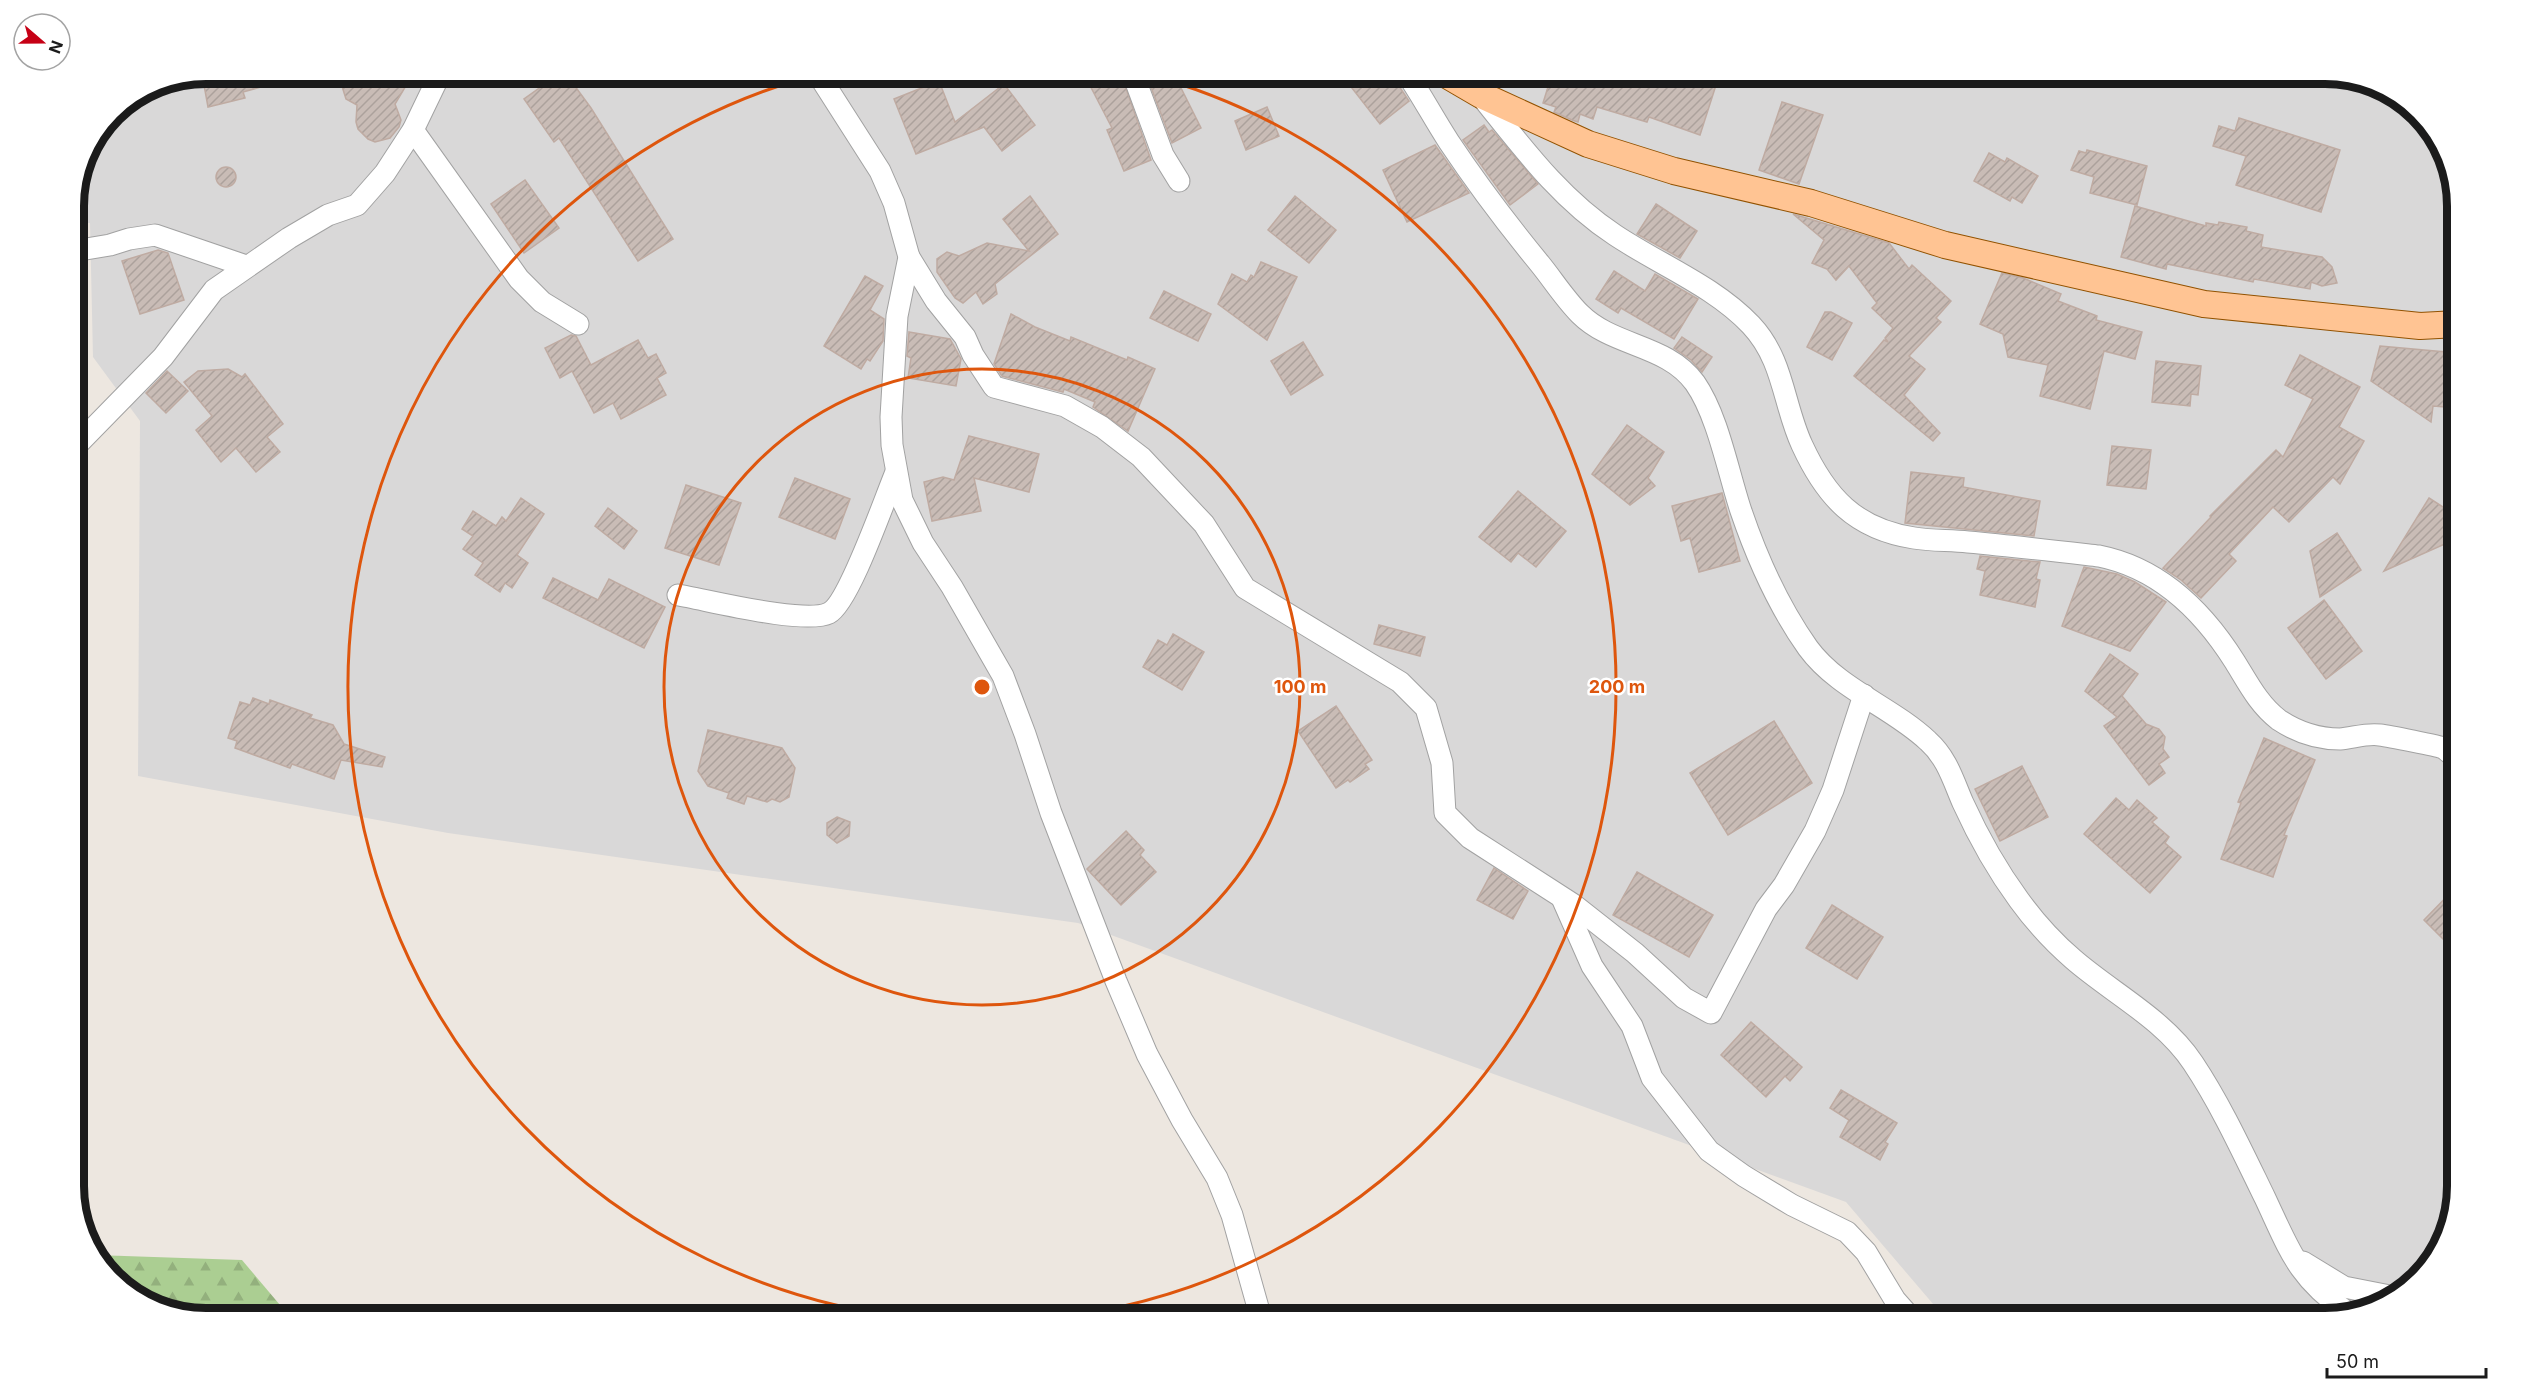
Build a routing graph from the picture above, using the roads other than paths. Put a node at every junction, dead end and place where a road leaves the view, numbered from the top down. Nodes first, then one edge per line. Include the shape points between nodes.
1 (435, 84) edge
2 (824, 84) edge
3 (1138, 84) edge
4 (1413, 84) edge
5 (1462, 84) edge
6 (1481, 95) junction
7 (413, 130) junction
8 (1179, 181) dead end
9 (84, 249) edge
10 (909, 257) junction
11 (246, 266) junction
12 (578, 324) dead end
13 (2447, 325) edge
14 (84, 438) edge
15 (896, 472) junction
16 (678, 595) dead end
17 (1864, 695) junction
18 (2447, 752) edge
19 (1562, 897) junction
20 (2290, 1254) junction
21 (2381, 1294) edge
22 (2341, 1307) edge
23 (1258, 1308) edge
24 (1902, 1308) edge

1 - 7 street
2 - 10 street via 880,171 894,203
3 - 8 street via 1163,155
4 - 17 street via 1484,193 1581,315 1616,338 1658,353 1680,366 1696,384 1742,513 1778,596 1811,651 1835,675
5 - 6 main road
6 - 13 main road via 1599,147 1674,171 1811,203 1945,245 2204,304 2420,326
6 - 18 street via 1558,190 1615,235 1724,302 1751,325 1770,352 1783,382 1800,441 1815,473 1846,510 1888,533 1915,538 2121,560 2164,583 2188,603 2217,634 2264,707 2296,730 2341,739 2380,735 2441,747
7 - 11 street via 385,173 357,205 328,215
7 - 12 street via 519,279 542,302
9 - 11 street via 155,235
10 - 15 street via 897,316 892,385
10 - 19 street via 936,301 965,337 994,387 1065,406 1102,427 1141,457 1204,524 1245,588 1400,682 1426,708 1442,763 1445,813 1470,838
11 - 14 street via 214,290 163,357
15 - 16 street via 849,586 830,613 787,615
15 - 23 street via 902,500 922,543 1003,676 1084,902 1147,1054 1232,1215
17 - 19 street via 1833,790 1815,831 1766,909 1711,1013 1684,998 1635,953
17 - 20 street via 1915,730 1942,755 1982,839 2043,931 2167,1033 2192,1060
19 - 24 street via 1592,966 1632,1026 1652,1078 1709,1151 1753,1182 1846,1232 1866,1252
20 - 21 street via 2344,1287
20 - 22 street via 2308,1280

